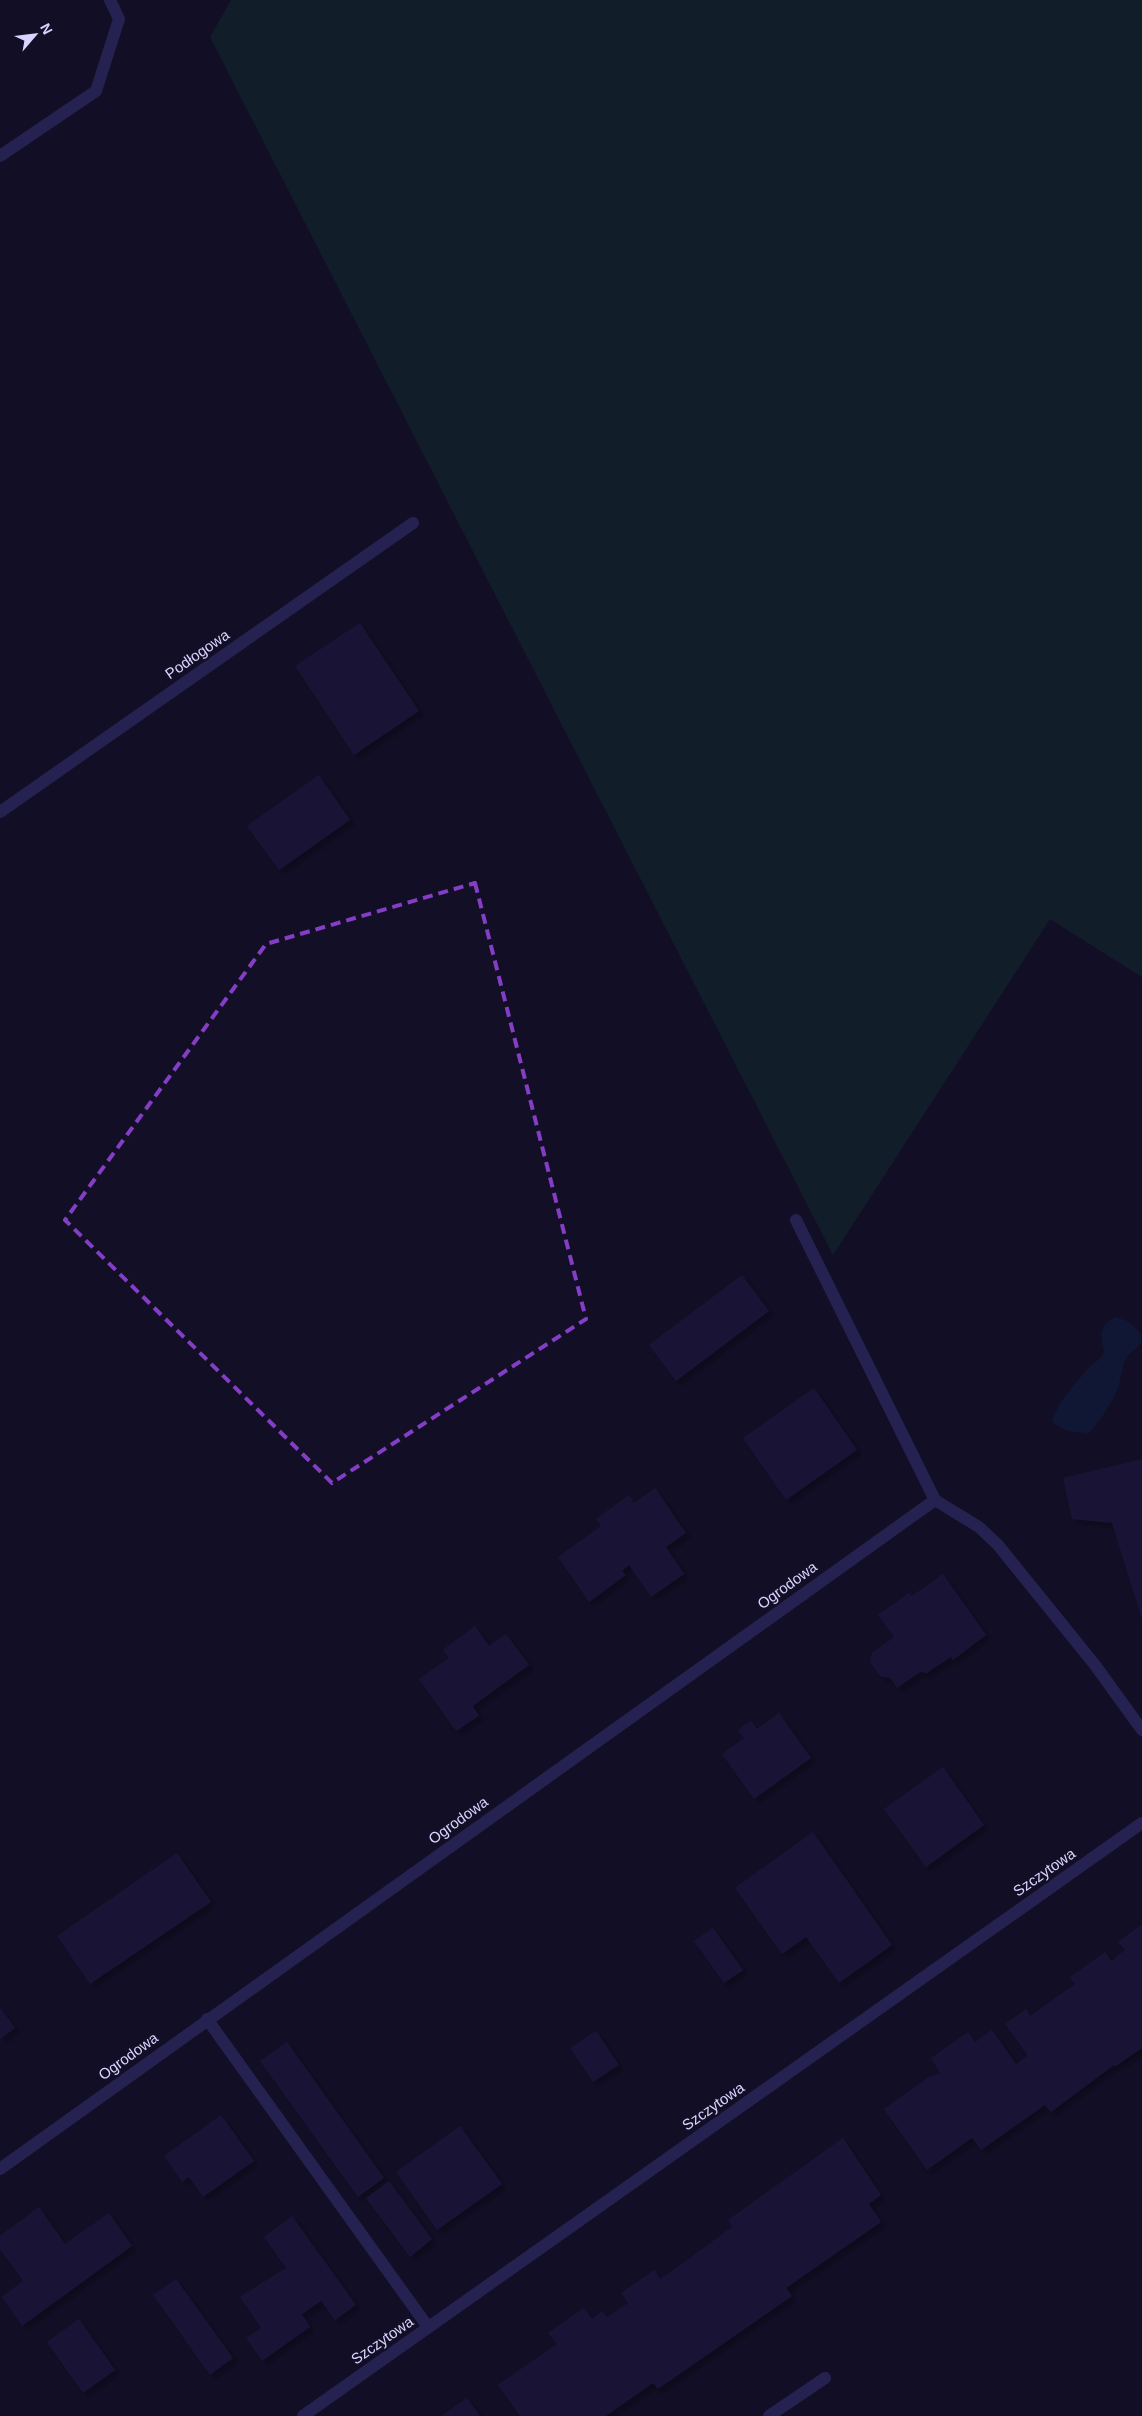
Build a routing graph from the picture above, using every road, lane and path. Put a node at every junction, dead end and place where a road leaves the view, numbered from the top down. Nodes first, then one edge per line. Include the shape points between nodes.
1 (110, 0) edge
2 (0, 156) edge
3 (413, 523) dead end
4 (0, 812) edge
5 (796, 1220) dead end
6 (935, 1500) junction
7 (1142, 1730) edge
8 (1142, 1823) edge
9 (207, 2018) junction
10 (0, 2169) edge
11 (428, 2327) junction
12 (824, 2378) dead end
13 (303, 2416) edge
14 (769, 2416) edge

1 - 2 street via 119,19 96,91
3 - 4 street, Podłogowa
5 - 6 street
6 - 7 street via 979,1526 998,1545 1095,1665
6 - 9 street, Ogrodowa
8 - 11 street, Szczytowa
9 - 10 street, Ogrodowa
9 - 11 street
11 - 13 street, Szczytowa
12 - 14 street

